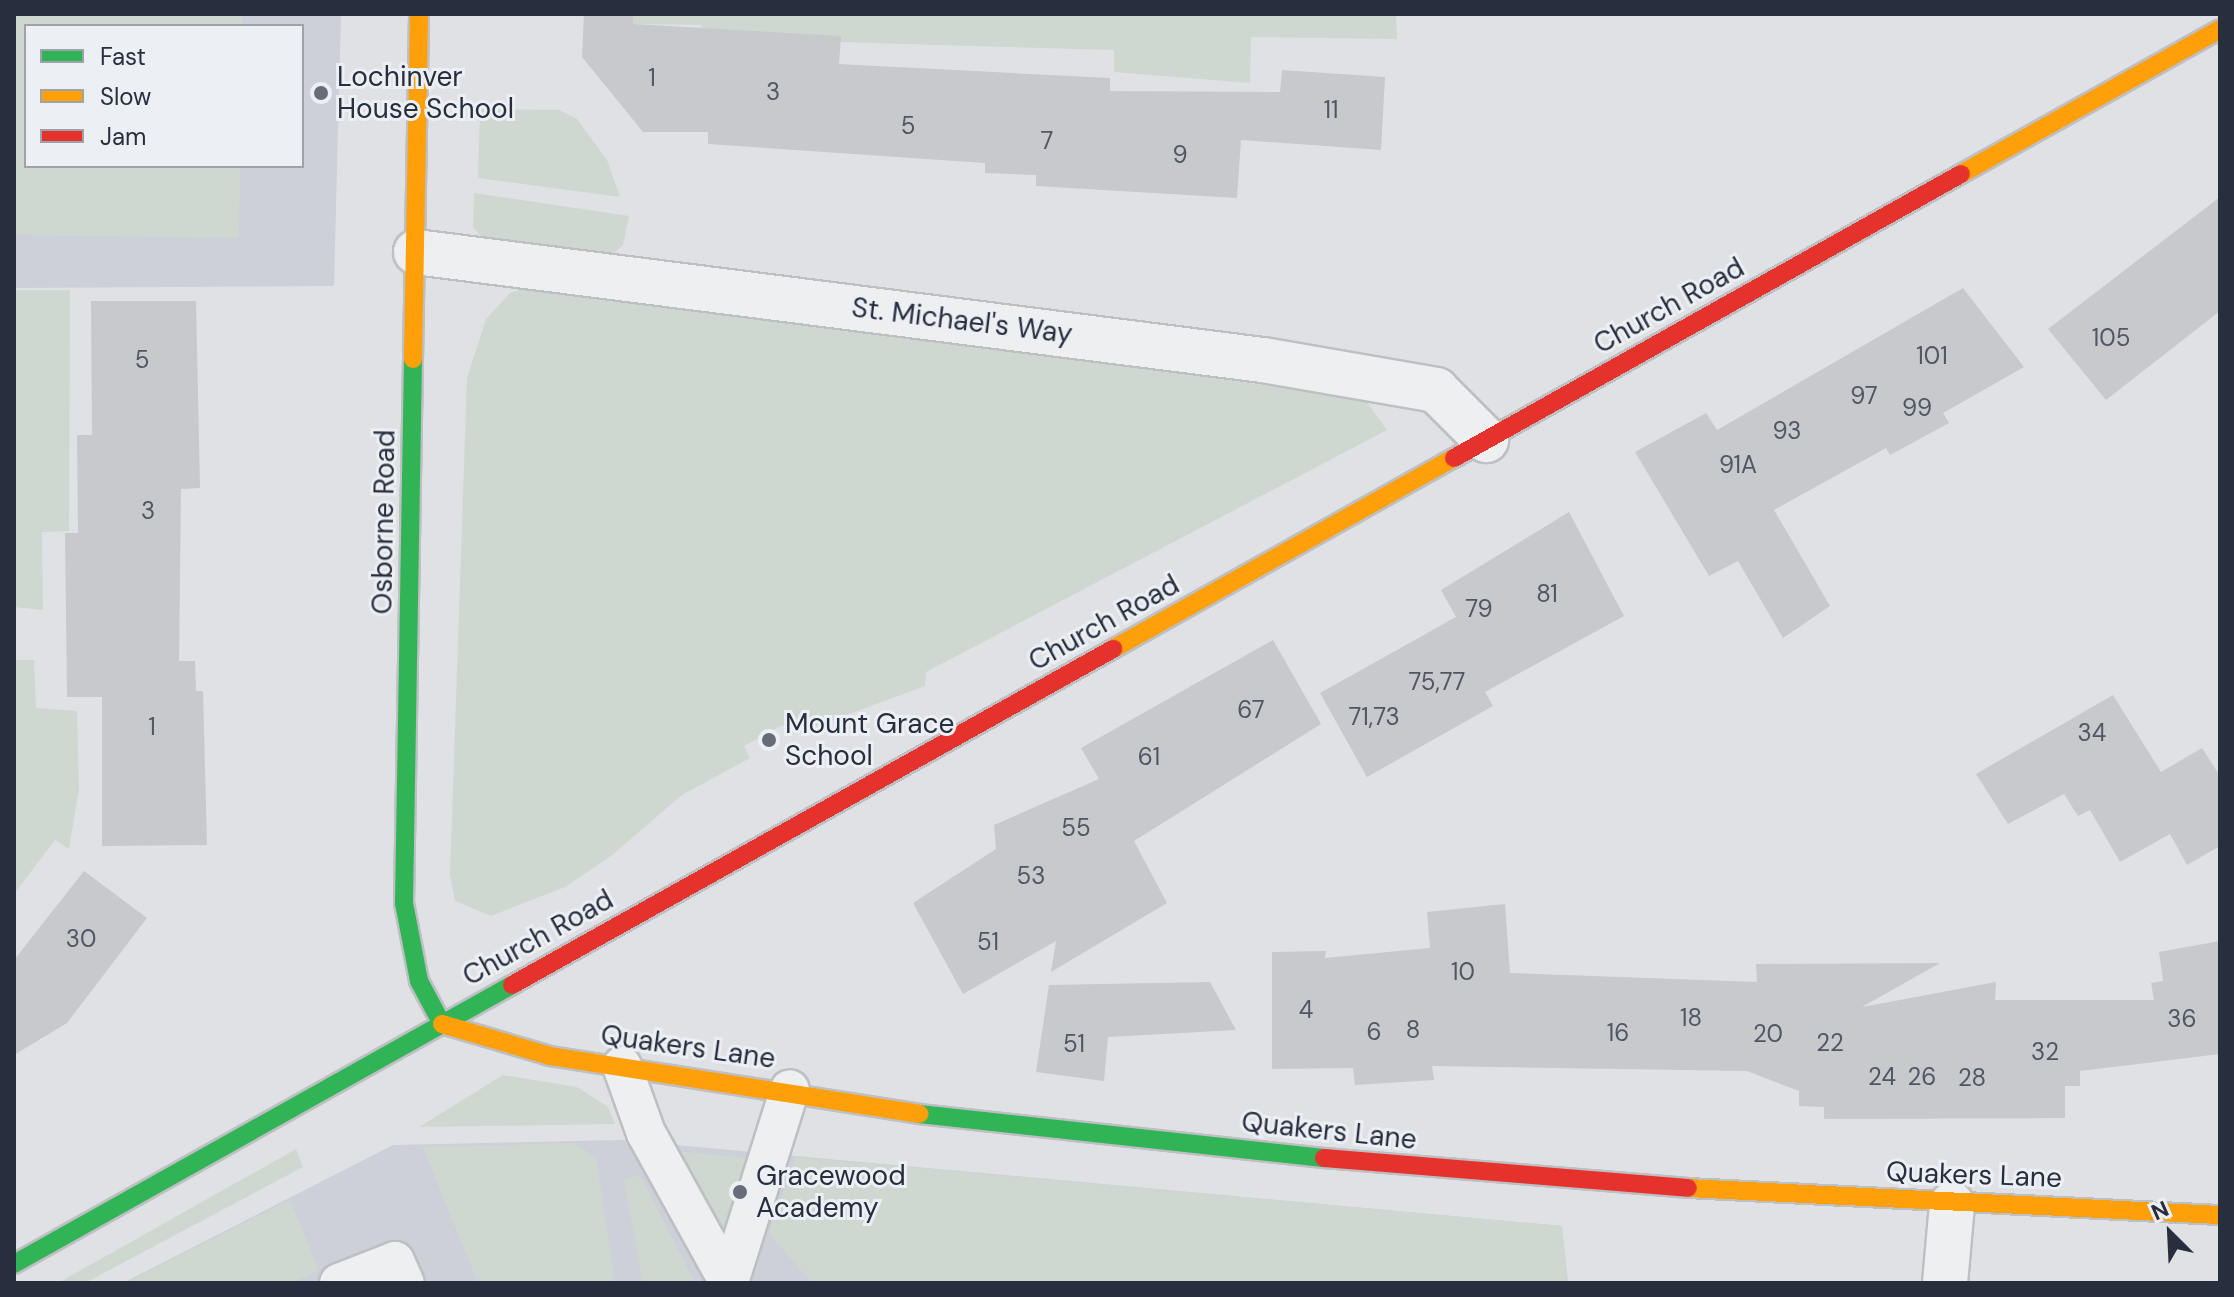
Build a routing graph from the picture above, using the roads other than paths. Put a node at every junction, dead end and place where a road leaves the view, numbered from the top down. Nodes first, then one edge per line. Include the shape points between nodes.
1 (419, 14) edge
2 (2220, 29) edge
3 (416, 252) junction
4 (1486, 440) junction
5 (442, 1024) junction
6 (622, 1066) junction
7 (790, 1089) junction
8 (1952, 1204) junction
9 (2220, 1215) edge
10 (14, 1264) edge
11 (729, 1282) edge
12 (339, 1283) edge
13 (405, 1283) edge
14 (1945, 1283) edge

1 - 3 street, Osborne Road
2 - 4 street, Church Road
3 - 4 street, St. Michael's Way via 1395,382 1436,390
3 - 5 street, Osborne Road via 404,903 419,981
4 - 5 street, Church Road
5 - 6 street, Quakers Lane via 550,1056
5 - 10 street, Church Road
6 - 7 street, Quakers Lane
6 - 11 lane via 646,1133
7 - 8 street, Quakers Lane via 964,1121 1519,1178
7 - 11 lane
8 - 9 street, Quakers Lane
8 - 14 street
12 - 13 lane via 395,1261

